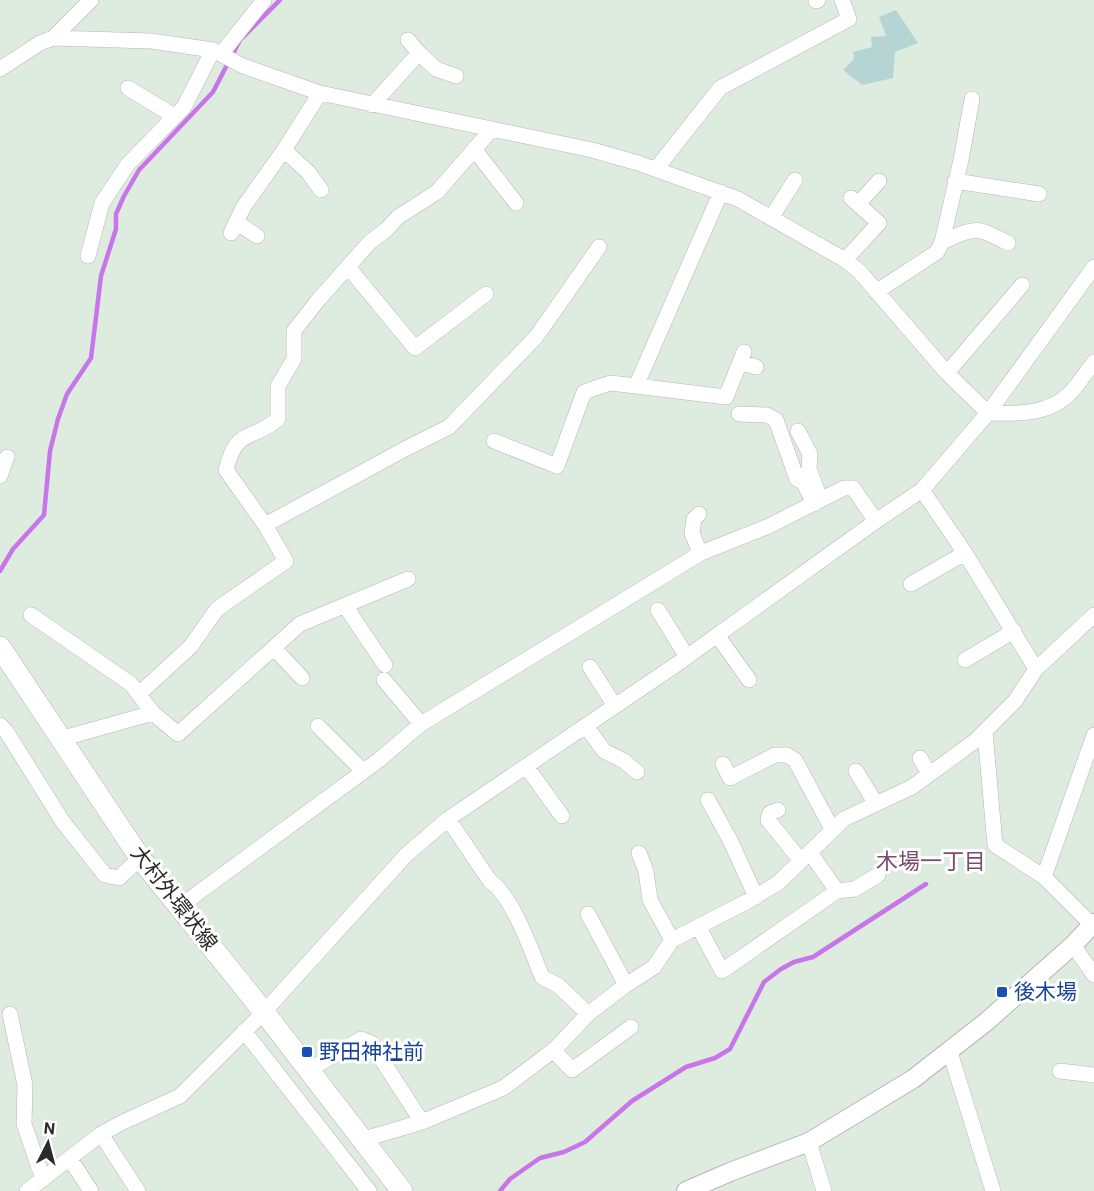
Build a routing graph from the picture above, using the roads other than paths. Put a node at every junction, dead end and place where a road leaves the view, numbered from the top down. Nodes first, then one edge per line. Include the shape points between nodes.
1 (91, 0) edge
2 (264, 0) edge
3 (843, 0) edge
4 (53, 38) junction
5 (408, 40) dead end
6 (419, 52) junction
7 (220, 54) junction
8 (1, 66) edge
9 (456, 76) dead end
10 (128, 88) dead end
11 (320, 93) junction
12 (972, 99) dead end
13 (372, 105) junction
14 (174, 116) junction
15 (492, 129) junction
16 (474, 149) junction
17 (284, 150) junction
18 (656, 169) junction
19 (795, 180) dead end
20 (879, 181) dead end
21 (955, 181) junction
22 (321, 190) dead end
23 (721, 192) junction
24 (1039, 194) dead end
25 (516, 204) dead end
26 (771, 218) junction
27 (257, 236) dead end
28 (942, 242) junction
29 (1008, 243) dead end
30 (599, 247) dead end
31 (88, 256) dead end
32 (845, 260) junction
33 (348, 267) junction
34 (1094, 267) edge
35 (1022, 285) dead end
36 (876, 292) junction
37 (486, 294) dead end
38 (1094, 362) edge
39 (756, 367) dead end
40 (947, 373) junction
41 (636, 387) junction
42 (988, 413) junction
43 (739, 414) dead end
44 (798, 431) dead end
45 (494, 441) dead end
46 (7, 457) dead end
47 (0, 476) edge
48 (922, 490) junction
49 (817, 502) junction
50 (699, 514) dead end
51 (876, 521) junction
52 (265, 525) junction
53 (699, 553) junction
54 (964, 553) junction
55 (408, 579) dead end
56 (911, 584) dead end
57 (345, 606) junction
58 (658, 610) dead end
59 (31, 615) dead end
60 (1094, 615) edge
61 (1014, 631) junction
62 (717, 635) junction
63 (0, 647) edge
64 (274, 648) junction
65 (687, 657) junction
66 (965, 660) dead end
67 (385, 665) dead end
68 (590, 667) dead end
69 (1036, 669) junction
70 (302, 678) dead end
71 (384, 681) dead end
72 (749, 681) dead end
73 (138, 694) junction
74 (615, 706) junction
75 (153, 713) junction
76 (421, 724) junction
77 (0, 725) edge
78 (318, 726) dead end
79 (586, 726) junction
80 (985, 732) junction
81 (1094, 735) edge
82 (60, 739) junction
83 (920, 758) dead end
84 (723, 764) dead end
85 (526, 766) junction
86 (363, 771) junction
87 (856, 771) dead end
88 (637, 772) dead end
89 (929, 774) junction
90 (708, 800) dead end
91 (876, 804) junction
92 (778, 810) dead end
93 (562, 816) dead end
94 (448, 819) junction
95 (832, 829) junction
96 (639, 853) dead end
97 (806, 857) junction
98 (140, 858) junction
99 (878, 876) dead end
100 (1044, 877) junction
101 (837, 891) junction
102 (756, 897) junction
103 (179, 906) junction
104 (588, 914) dead end
105 (1093, 924) edge
106 (699, 927) junction
107 (672, 940) junction
108 (1073, 945) junction
109 (1094, 975) edge
110 (626, 985) junction
111 (264, 1012) junction
112 (10, 1014) dead end
113 (588, 1014) junction
114 (631, 1027) dead end
115 (244, 1031) junction
116 (553, 1050) junction
117 (950, 1052) junction
118 (309, 1070) junction
119 (1060, 1071) dead end
120 (1094, 1075) edge
121 (422, 1122) junction
122 (101, 1134) junction
123 (361, 1140) junction
124 (809, 1142) junction
125 (70, 1159) junction
126 (43, 1179) junction
127 (27, 1191) edge
128 (90, 1191) edge
129 (138, 1191) edge
130 (369, 1191) edge
131 (402, 1191) edge
132 (686, 1191) edge
133 (824, 1191) edge
134 (993, 1191) edge

1 - 4 street
2 - 7 street
3 - 18 street via 849,19 720,88
4 - 7 street via 151,41
4 - 8 street
5 - 6 street
6 - 9 street via 436,69
6 - 13 street
7 - 11 street
7 - 14 street
10 - 14 street
11 - 13 street
11 - 17 street
12 - 21 street
13 - 15 street
14 - 31 street via 128,164 102,203
15 - 16 street
15 - 18 street via 592,150
16 - 25 street
16 - 33 street via 437,192 398,217
17 - 22 street via 308,171
17 - 27 street via 233,227
18 - 23 street
19 - 26 street
20 - 32 street via 854,201 879,223
21 - 24 street
21 - 28 street
23 - 26 street
23 - 41 street
26 - 32 street
28 - 29 street via 976,229
28 - 36 street via 937,252
30 - 52 street via 536,337 449,427
32 - 36 street
33 - 37 street via 415,348
33 - 52 street via 294,331 294,359 278,386 284,420 247,435 234,445 226,470
34 - 42 street
35 - 40 street
36 - 40 street
38 - 42 street via 1069,395 1052,405 1033,412
39 - 41 street via 742,357 726,397
40 - 42 street
41 - 45 street via 610,383 584,392 557,466
42 - 48 street
43 - 49 street via 768,415 776,420 797,479
44 - 49 street via 810,454 809,469
46 - 47 street
48 - 51 street
48 - 54 street
49 - 51 street via 844,488 853,488
49 - 53 street
50 - 53 street via 692,533
51 - 62 street
52 - 73 street via 286,561 217,609 191,646
53 - 76 street
54 - 56 street
54 - 61 street
55 - 57 street
57 - 64 street via 300,624
57 - 67 street
58 - 65 street
59 - 73 street via 131,684
60 - 69 street
61 - 66 street
61 - 69 street
62 - 65 street
62 - 72 street
63 - 82 main road, 大村外環状線
64 - 70 street
64 - 75 street via 178,734
65 - 74 street
68 - 74 street
69 - 80 street via 1015,701
71 - 76 street
73 - 75 street
74 - 79 street
75 - 82 street
76 - 86 street
77 - 98 street via 63,822 105,875 119,878
78 - 86 street
79 - 85 street
79 - 88 street via 604,751
80 - 89 street
80 - 100 street via 994,845
81 - 100 street
82 - 98 main road, 大村外環状線
83 - 89 street
84 - 95 street via 725,781 775,755 787,755 795,760
85 - 93 street
85 - 94 street
86 - 103 street
87 - 91 street
89 - 91 street
90 - 102 street
91 - 95 street
92 - 97 street via 770,813 768,820
94 - 111 street via 406,855
94 - 113 street via 490,881 500,888 542,977 559,986
95 - 97 street
96 - 107 street via 650,900
97 - 101 street
97 - 102 street
98 - 103 main road, 大村外環状線
99 - 101 street via 855,889
100 - 105 street
101 - 106 street via 722,971
102 - 106 street
103 - 111 main road, 大村外環状線
104 - 110 street
105 - 108 street
106 - 107 street
107 - 110 street via 654,967
108 - 109 street
108 - 117 street
110 - 113 street
111 - 115 street
111 - 118 main road, 大村外環状線
112 - 126 street via 25,1085 24,1124
113 - 116 street
114 - 116 street via 572,1070
115 - 122 street via 180,1096
115 - 130 street
116 - 121 street via 503,1088
117 - 124 street
117 - 134 street
118 - 121 street via 361,1039 371,1043
118 - 123 main road, 大村外環状線
119 - 120 street
121 - 123 street
122 - 125 street
122 - 129 street
123 - 131 main road, 大村外環状線
124 - 132 street
124 - 133 street
125 - 126 street
125 - 128 street
126 - 127 street

